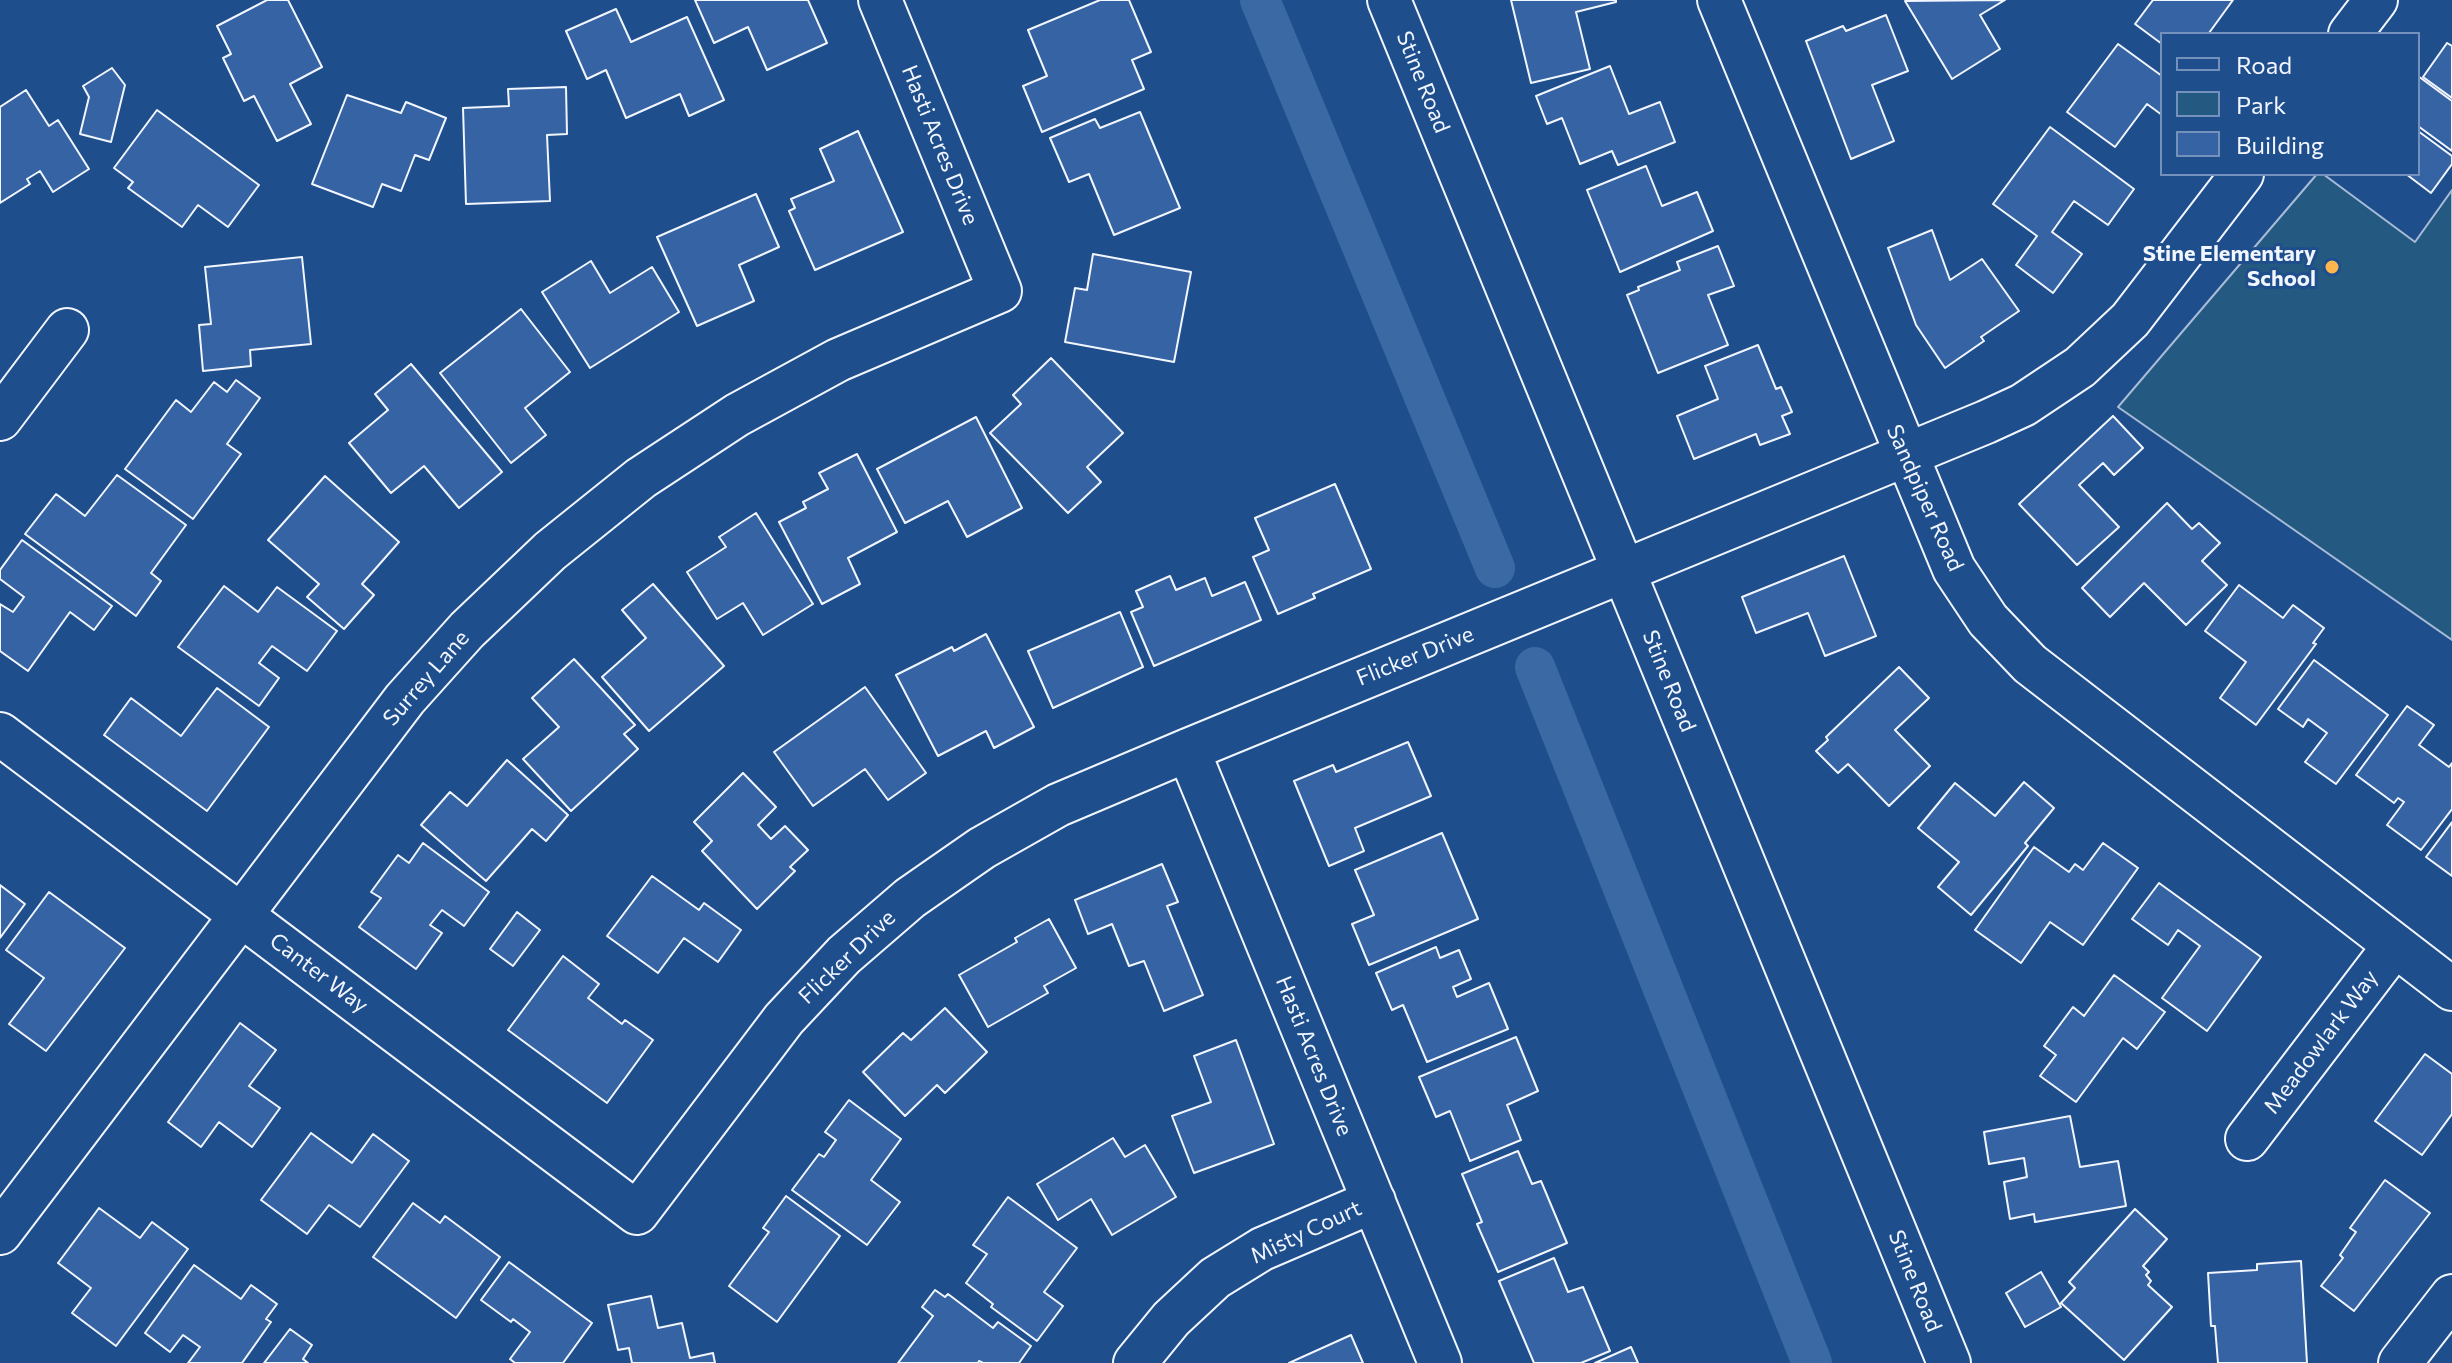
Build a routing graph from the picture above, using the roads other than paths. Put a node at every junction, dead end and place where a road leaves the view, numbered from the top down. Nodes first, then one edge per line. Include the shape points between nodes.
1 (880, 0) edge
2 (1389, 0) edge
3 (1719, 0) edge
4 (2376, 0) edge
5 (2352, 32) edge
6 (2240, 176) edge
7 (1000, 291) joint
8 (67, 330) dead end
9 (0, 419) edge
10 (1905, 455) junction
11 (1623, 571) junction
12 (0, 734) edge
13 (1188, 750) junction
14 (241, 914) junction
15 (2395, 945) junction
16 (2452, 989) edge
17 (2247, 1139) dead end
18 (1374, 1201) junction
19 (637, 1213) joint
20 (0, 1233) edge
21 (2452, 1296) edge
22 (1135, 1363) edge
23 (1440, 1363) edge
24 (1949, 1363) edge
25 (2400, 1363) edge

1 - 7 street, Hasti Acres Drive
2 - 11 street, Stine Road
3 - 10 street, Sandpiper Road
4 - 5 street
6 - 10 street, Flicker Drive via 2130,320 2080,367 2023,405
7 - 14 street, Surrey Lane via 838,360 737,415 641,478 550,551 467,630 405,699
8 - 9 street
10 - 11 street, Flicker Drive
10 - 15 street, Sandpiper Road via 1954,569 1988,620 2030,664
11 - 13 street, Flicker Drive
11 - 24 street, Stine Road
12 - 14 street, Canter Way
13 - 18 street, Hasti Acres Drive
13 - 19 street, Flicker Drive via 1058,805 982,848 910,898 844,955 784,1019
14 - 19 street, Canter Way
14 - 20 street, Surrey Lane
15 - 16 street, Sandpiper Road
15 - 17 street, Meadowlark Way
18 - 22 street, Misty Court via 1262,1249 1215,1278
18 - 23 street, Hasti Acres Drive
21 - 25 street

